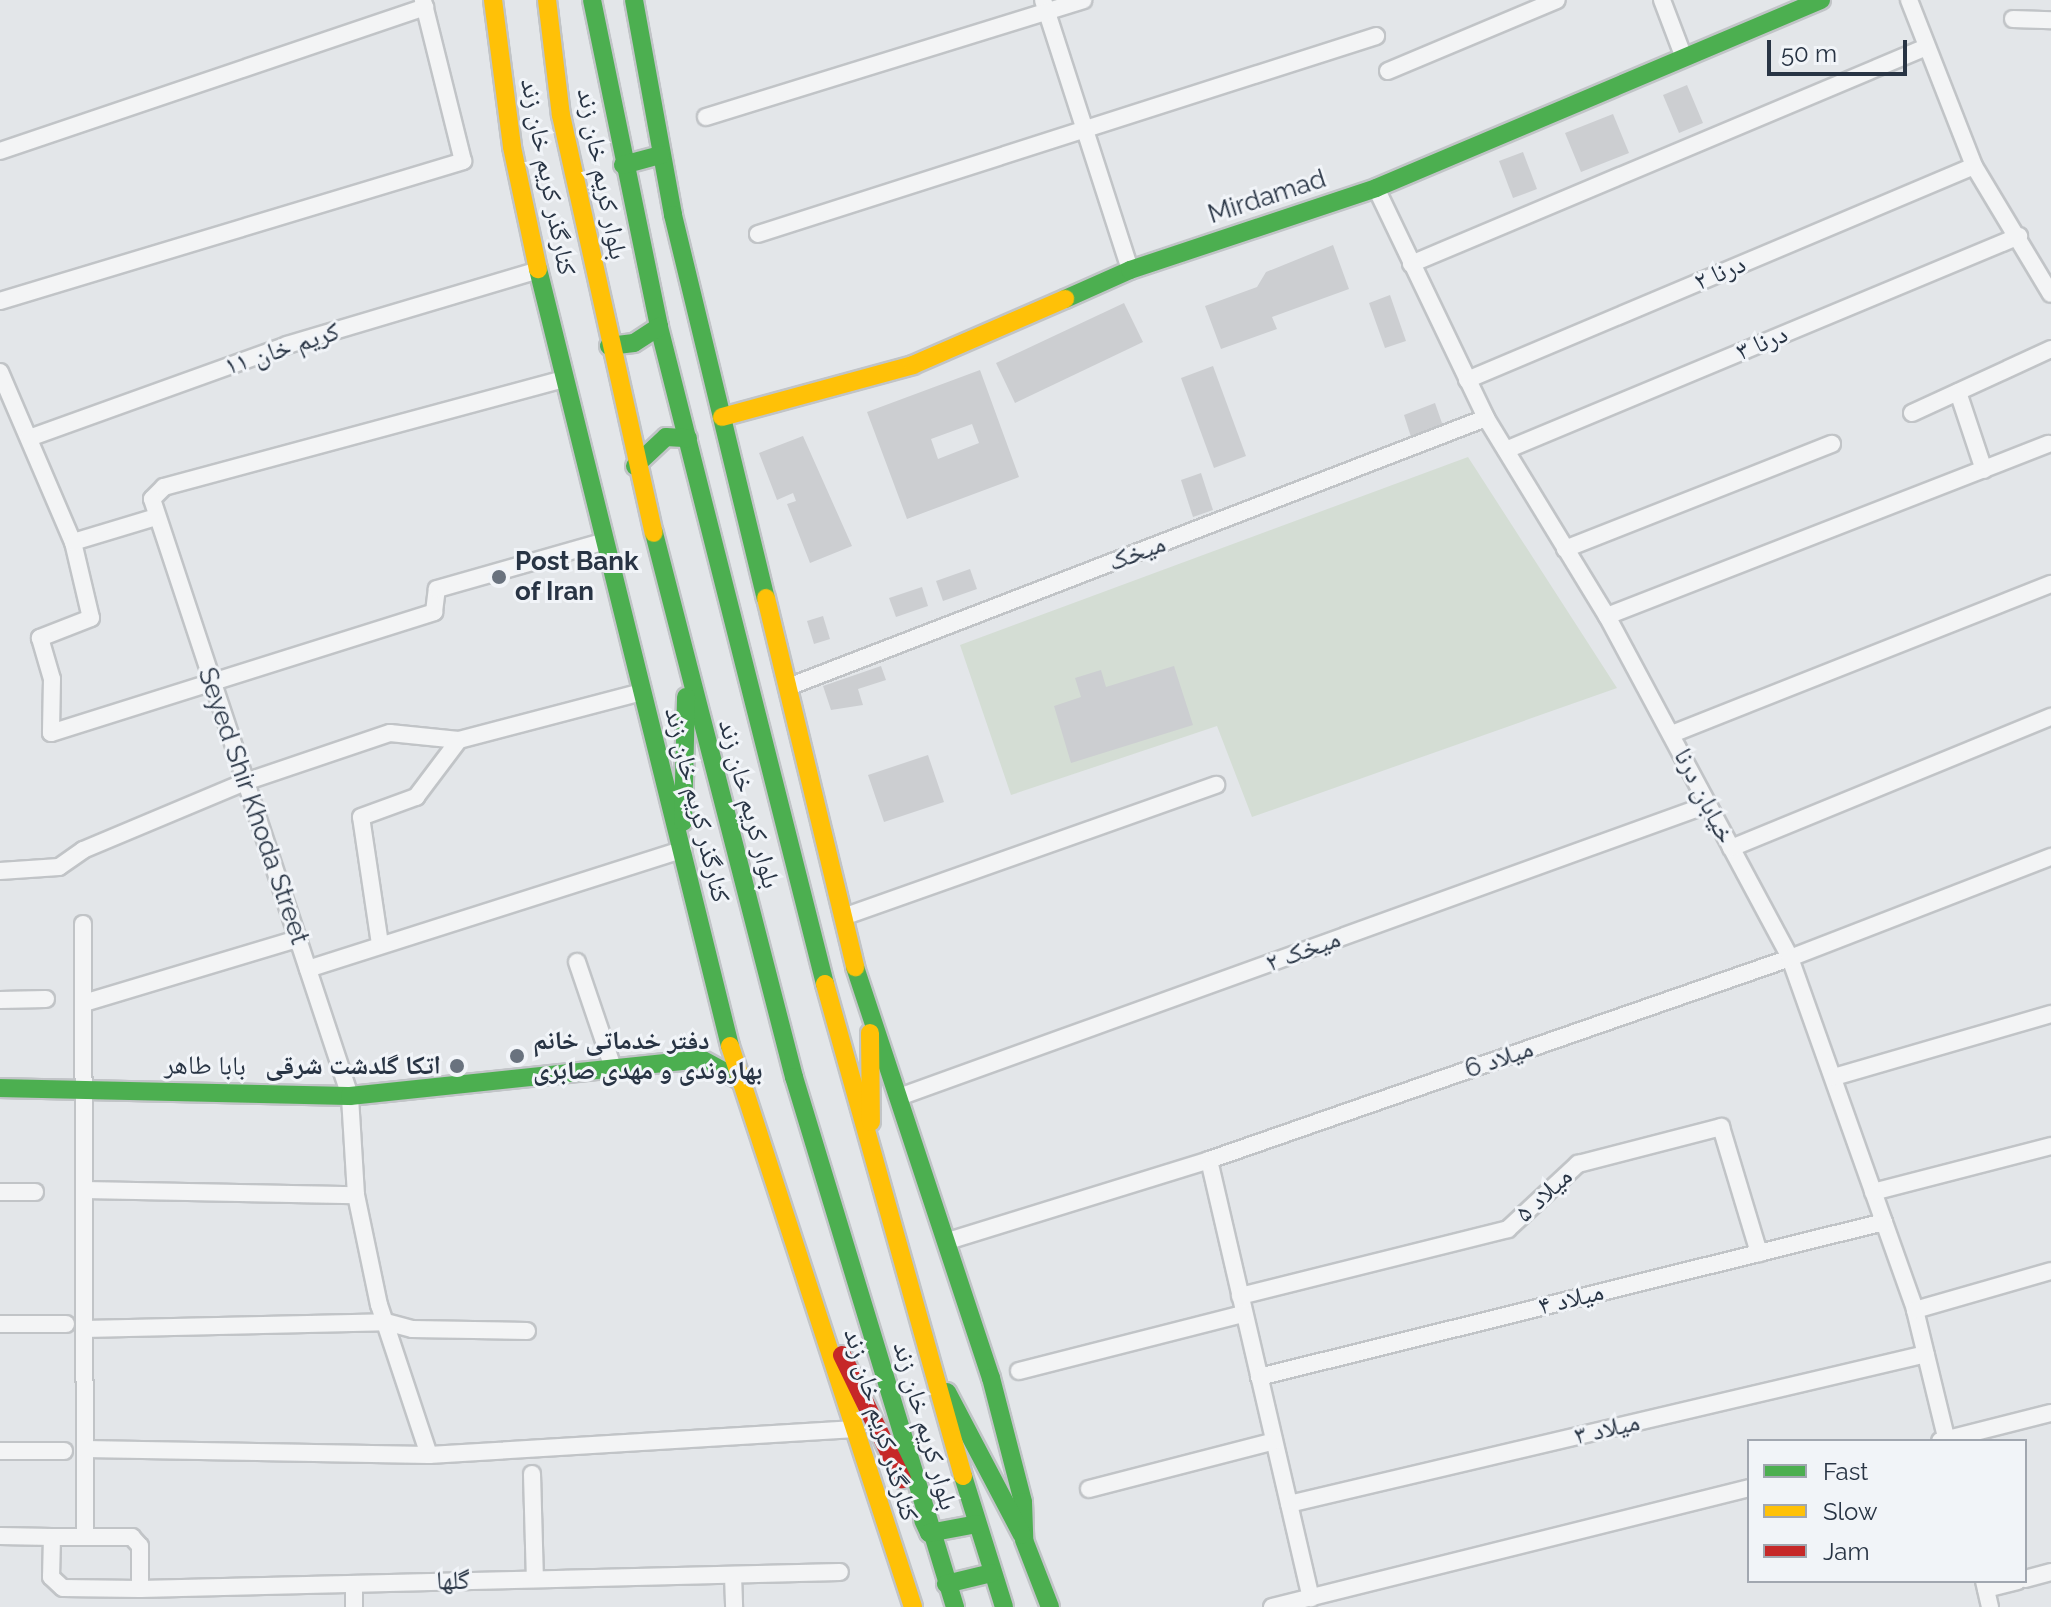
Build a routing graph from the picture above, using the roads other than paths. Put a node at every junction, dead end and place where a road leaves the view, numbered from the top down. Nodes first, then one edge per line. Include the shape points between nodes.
1 (493, 0) edge
2 (547, 0) edge
3 (592, 0) edge
4 (634, 0) edge
5 (1083, 0) edge
6 (1557, 0) edge
7 (1662, 0) edge
8 (1821, 0) edge
9 (1909, 0) edge
10 (424, 4) edge
11 (1045, 6) edge
12 (2013, 19) dead end
13 (2051, 20) edge
14 (1376, 36) dead end
15 (1924, 48) junction
16 (1684, 58) junction
17 (1388, 71) dead end
18 (706, 117) dead end
19 (1086, 129) junction
20 (0, 151) edge
21 (661, 155) junction
22 (623, 165) junction
23 (1974, 166) junction
24 (1376, 188) junction
25 (758, 234) dead end
26 (2019, 236) junction
27 (1411, 264) junction
28 (539, 270) junction
29 (1130, 270) junction
30 (2051, 294) edge
31 (0, 301) edge
32 (659, 327) junction
33 (609, 346) junction
34 (2051, 349) edge
35 (0, 374) edge
36 (561, 380) junction
37 (1467, 380) junction
38 (1958, 392) junction
39 (1912, 413) dead end
40 (722, 417) junction
41 (1486, 418) junction
42 (29, 438) junction
43 (688, 438) junction
44 (1832, 444) dead end
45 (2049, 444) edge
46 (1506, 450) junction
47 (635, 466) junction
48 (1984, 470) junction
49 (156, 517) junction
50 (73, 542) junction
51 (602, 542) junction
52 (1565, 549) junction
53 (2051, 584) edge
54 (1607, 616) junction
55 (687, 671) junction
56 (212, 682) junction
57 (788, 687) junction
58 (642, 692) junction
59 (2051, 717) edge
60 (1672, 734) junction
61 (459, 740) junction
62 (245, 782) junction
63 (1216, 785) dead end
64 (1707, 805) junction
65 (1731, 848) junction
66 (683, 849) junction
67 (2051, 857) edge
68 (0, 871) edge
69 (843, 917) junction
70 (83, 924) dead end
71 (297, 939) junction
72 (380, 944) junction
73 (1790, 958) junction
74 (577, 962) dead end
75 (308, 969) junction
76 (46, 999) dead end
77 (0, 1000) edge
78 (84, 1003) junction
79 (869, 1012) junction
80 (2051, 1014) edge
81 (723, 1023) junction
82 (701, 1059) junction
83 (613, 1068) junction
84 (1834, 1077) junction
85 (740, 1080) junction
86 (0, 1088) edge
87 (84, 1089) junction
88 (350, 1096) junction
89 (899, 1097) junction
90 (2051, 1146) edge
91 (872, 1156) junction
92 (1209, 1160) junction
93 (84, 1190) junction
94 (0, 1192) edge
95 (35, 1192) dead end
96 (1873, 1192) junction
97 (356, 1195) junction
98 (1884, 1222) junction
99 (948, 1241) junction
100 (1759, 1253) junction
101 (2051, 1271) edge
102 (1240, 1296) junction
103 (1915, 1310) junction
104 (820, 1311) junction
105 (1243, 1314) junction
106 (386, 1322) junction
107 (0, 1324) edge
108 (66, 1324) dead end
109 (84, 1329) junction
110 (527, 1331) dead end
111 (921, 1342) junction
112 (1926, 1354) junction
113 (1019, 1371) dead end
114 (1259, 1377) junction
115 (2051, 1413) edge
116 (851, 1429) junction
117 (1944, 1439) edge
118 (1948, 1439) edge
119 (1274, 1441) junction
120 (85, 1449) junction
121 (0, 1451) edge
122 (64, 1451) dead end
123 (429, 1455) junction
124 (532, 1474) dead end
125 (1089, 1489) dead end
126 (1747, 1489) edge
127 (1289, 1504) junction
128 (977, 1524) junction
129 (929, 1533) junction
130 (0, 1536) edge
131 (85, 1536) junction
132 (52, 1537) junction
133 (1024, 1540) junction
134 (840, 1572) dead end
135 (2051, 1572) edge
136 (992, 1573) junction
137 (733, 1575) junction
138 (2027, 1578) edge
139 (535, 1579) junction
140 (354, 1584) junction
141 (946, 1584) junction
142 (1985, 1585) edge
143 (92, 1588) junction
144 (140, 1589) junction
145 (1311, 1598) junction
146 (92, 1607) edge
147 (354, 1607) edge
148 (734, 1607) edge
149 (913, 1607) edge
150 (955, 1607) edge
151 (1004, 1607) edge
152 (1050, 1607) edge
153 (1272, 1607) edge
154 (1990, 1607) edge

1 - 28 main road, کنارگذر کریم خان زند via 512,147
2 - 33 main road, بلوار کریم خان زند via 561,115
3 - 22 main road, بلوار کریم خان زند
4 - 21 main road
5 - 11 street
6 - 17 street
7 - 16 street
8 - 16 main road, Mirdamad
9 - 15 street
10 - 20 street
10 - 31 street via 463,161
11 - 18 street
11 - 19 street
12 - 13 street
14 - 19 street
15 - 23 street
15 - 27 street
16 - 24 main road, Mirdamad
19 - 25 street
19 - 29 street
21 - 22 main road
21 - 40 main road
22 - 32 main road, بلوار کریم خان زند
23 - 26 street
23 - 37 street, درنا ۲
24 - 27 street, خیابان درنا
24 - 29 main road, Mirdamad
26 - 30 street
26 - 46 street, درنا ۳
27 - 37 street, خیابان درنا
28 - 36 main road, کنارگذر کریم خان زند
28 - 42 street, کریم خان ۱۱ via 287,345
29 - 40 main road, Mirdamad via 913,365
32 - 33 main road via 634,343
32 - 43 main road, بلوار کریم خان زند
33 - 47 main road, بلوار کریم خان زند
34 - 38 street
35 - 42 street
36 - 49 street, Seyed Shir Khoda Street via 154,493
36 - 51 main road, کنارگذر کریم خان زند
37 - 41 street, خیابان درنا
38 - 39 street
38 - 48 street
40 - 57 main road
41 - 46 street, خیابان درنا
41 - 57 street, میخک
42 - 50 street
43 - 47 main road via 666,437
43 - 91 main road, بلوار کریم خان زند
44 - 52 street
45 - 48 street
46 - 52 street, خیابان درنا
47 - 55 main road, بلوار کریم خان زند
48 - 54 street
49 - 50 street
49 - 56 street, Seyed Shir Khoda Street
50 - 56 street via 91,618 40,638 52,679 51,733
51 - 56 street via 437,589 434,612
51 - 58 main road, کنارگذر کریم خان زند
52 - 54 street, خیابان درنا
53 - 60 street
54 - 60 street, خیابان درنا
55 - 66 main road
55 - 129 main road, بلوار کریم خان زند via 794,1077
56 - 62 street, Seyed Shir Khoda Street
57 - 69 main road
58 - 61 street
58 - 66 main road, کنارگذر کریم خان زند
59 - 65 street
60 - 64 street, خیابان درنا
61 - 62 street via 390,733
61 - 72 street via 416,797 361,817
62 - 68 street via 83,850 59,867
62 - 71 street, Seyed Shir Khoda Street
63 - 69 street
64 - 65 street, خیابان درنا
64 - 89 street, میخک ۲
65 - 73 street, خیابان درنا
66 - 72 street
66 - 81 main road, کنارگذر کریم خان زند
67 - 73 street, میلاد 6
69 - 79 main road
70 - 78 street
71 - 75 street, Seyed Shir Khoda Street
71 - 78 street
72 - 75 street
73 - 84 street, خیابان درنا
73 - 92 street, میلاد 6
74 - 83 street
75 - 88 street, Seyed Shir Khoda Street
76 - 77 street
78 - 87 street
79 - 89 main road
79 - 91 main road
80 - 84 street
81 - 82 main road
81 - 85 main road, کنارگذر کریم خان زند
82 - 83 main road, بابا طاهر
82 - 85 main road
83 - 88 main road, بابا طاهر
84 - 96 street, خیابان درنا
85 - 104 main road, کنارگذر کریم خان زند
86 - 87 main road, بابا طاهر
87 - 88 main road, بابا طاهر
87 - 93 street
88 - 97 street, Seyed Shir Khoda Street
89 - 99 main road
90 - 96 street
91 - 111 main road, بلوار کریم خان زند
92 - 99 street, میلاد 6
92 - 102 street
93 - 97 street
93 - 109 street
94 - 95 street
96 - 98 street, خیابان درنا
97 - 106 street, Seyed Shir Khoda Street
98 - 100 street, میلاد ۴
98 - 103 street, خیابان درنا
99 - 133 main road via 1023,1502
100 - 102 street, میلاد ۵ via 1721,1127 1578,1164 1508,1229
100 - 114 street, میلاد ۴
101 - 103 street
102 - 105 street
103 - 112 street, خیابان درنا
104 - 116 main road, کنارگذر کریم خان زند
104 - 129 main road
105 - 113 street
105 - 114 street
106 - 109 street
106 - 110 street via 412,1329
106 - 123 street, Seyed Shir Khoda Street
107 - 108 street
109 - 120 street
111 - 128 main road, بلوار کریم خان زند
111 - 133 main road
112 - 117 street, خیابان درنا
112 - 127 street, میلاد ۳
114 - 119 street
115 - 118 street
116 - 123 street
116 - 149 main road, کنارگذر کریم خان زند
119 - 125 street
119 - 127 street
120 - 123 street
120 - 131 street
121 - 122 street
124 - 139 street
126 - 145 street
127 - 145 street
128 - 129 main road
128 - 136 main road, بلوار کریم خان زند
129 - 141 main road, بلوار کریم خان زند
130 - 132 street
131 - 132 street
131 - 144 street via 137,1540
132 - 143 street, گلها via 56,1585
133 - 152 main road
134 - 137 street, گلها
135 - 138 street
136 - 141 main road
136 - 151 main road, بلوار کریم خان زند
137 - 139 street, گلها
137 - 148 street
139 - 140 street, گلها
140 - 144 street, گلها
140 - 147 street
141 - 150 main road, بلوار کریم خان زند
142 - 154 street
143 - 144 street, گلها
143 - 146 street
145 - 153 street

